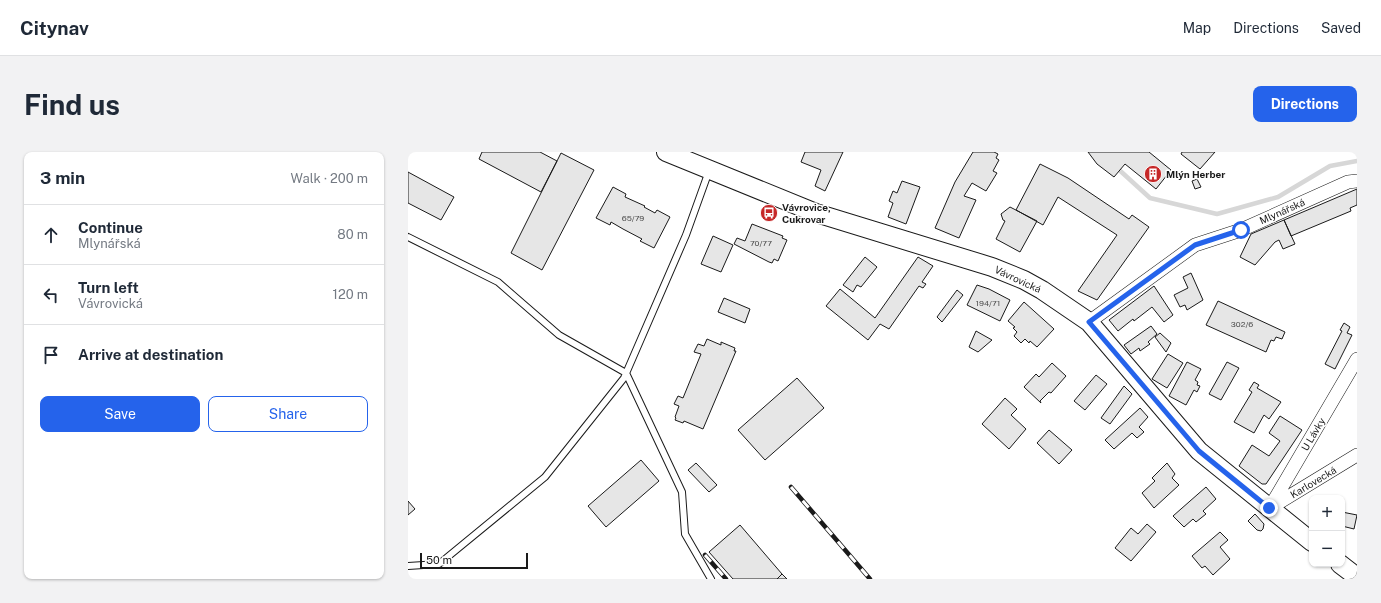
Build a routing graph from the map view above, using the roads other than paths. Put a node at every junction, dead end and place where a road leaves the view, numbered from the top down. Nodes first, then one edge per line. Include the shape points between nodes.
1 (666, 152) edge
2 (710, 170) junction
3 (1357, 181) edge
4 (408, 237) edge
5 (1089, 322) junction
6 (1357, 359) edge
7 (626, 373) junction
8 (1357, 456) edge
9 (1269, 508) junction
10 (1309, 540) edge
11 (408, 566) edge
12 (1344, 567) edge
13 (1357, 577) edge
14 (711, 579) edge

1 - 2 street, Vávrovická
2 - 5 street, Vávrovická via 816,213 1024,280
2 - 7 lane via 686,235
3 - 5 street, Mlynářská via 1348,182 1241,230 1195,245
4 - 7 lane via 498,282 559,335
5 - 9 street, Vávrovická via 1199,451
6 - 9 street, U Lávky
7 - 11 lane via 545,477 439,564
7 - 14 lane via 682,492 686,534
8 - 9 street, Karlovecká
9 - 10 street, Vávrovická
12 - 13 street

